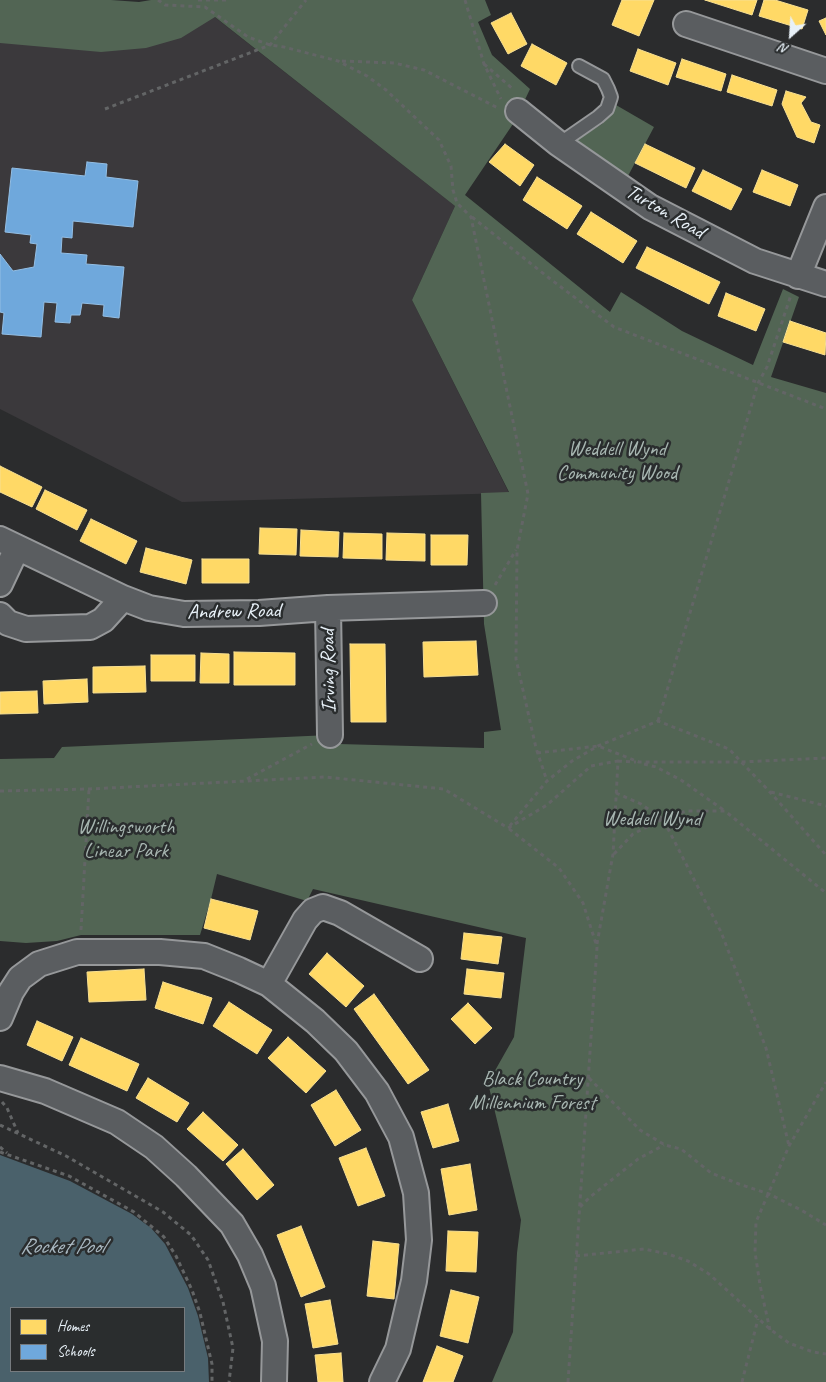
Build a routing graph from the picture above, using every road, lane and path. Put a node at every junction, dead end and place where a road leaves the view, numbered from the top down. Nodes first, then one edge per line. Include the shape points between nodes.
1 (158, 0) edge
2 (198, 0) edge
3 (228, 0) edge
4 (306, 0) edge
5 (465, 0) edge
6 (686, 24) dead end
7 (270, 45) junction
8 (338, 61) junction
9 (484, 64) junction
10 (579, 66) dead end
11 (826, 71) edge
12 (104, 109) dead end
13 (513, 112) junction
14 (559, 144) junction
15 (826, 207) edge
16 (470, 216) junction
17 (798, 276) junction
18 (826, 284) edge
19 (758, 383) junction
20 (826, 409) edge
21 (9, 544) edge
22 (517, 550) junction
23 (0, 584) edge
24 (123, 598) junction
25 (484, 603) joint
26 (328, 608) junction
27 (0, 614) edge
28 (658, 722) junction
29 (330, 735) joint
30 (598, 746) junction
31 (537, 752) junction
32 (826, 758) edge
33 (618, 761) junction
34 (639, 762) junction
35 (741, 762) junction
36 (244, 780) junction
37 (547, 780) junction
38 (89, 789) junction
39 (0, 791) edge
40 (769, 791) junction
41 (616, 793) junction
42 (826, 806) edge
43 (725, 811) junction
44 (662, 819) junction
45 (508, 828) junction
46 (613, 854) junction
47 (826, 855) edge
48 (826, 892) edge
49 (597, 947) junction
50 (77, 952) junction
51 (420, 960) dead end
52 (269, 984) junction
53 (0, 1018) edge
54 (0, 1078) edge
55 (588, 1078) junction
56 (826, 1082) edge
57 (0, 1099) edge
58 (0, 1124) edge
59 (18, 1133) junction
60 (665, 1145) junction
61 (789, 1146) junction
62 (0, 1147) edge
63 (0, 1152) edge
64 (11, 1156) junction
65 (769, 1194) junction
66 (580, 1207) junction
67 (826, 1225) edge
68 (576, 1256) junction
69 (758, 1319) junction
70 (771, 1330) junction
71 (826, 1354) edge
72 (212, 1382) edge
73 (229, 1382) edge
74 (274, 1382) edge
75 (382, 1382) edge
76 (568, 1382) edge
77 (742, 1382) edge

1 - 7 path via 165,5 205,7 248,37
2 - 3 path
4 - 7 path
5 - 9 path
6 - 11 street
7 - 8 path
7 - 12 path
8 - 13 path via 394,63 424,70
8 - 16 path via 386,90 439,140 451,166 457,203
9 - 13 path
9 - 13 path via 526,100
10 - 14 lane via 603,79 611,98 607,109 598,117
13 - 14 street, Turton Road
14 - 17 street, Turton Road via 650,207 755,261
15 - 17 street
16 - 19 path via 614,326
16 - 22 path via 528,494
17 - 18 street, Turton Road
17 - 19 path via 767,367
19 - 20 path
19 - 28 path
21 - 23 street
21 - 24 street, Andrew Road
22 - 25 path
22 - 31 path via 516,658
24 - 26 street, Andrew Road via 150,608 184,614
24 - 27 street via 103,620 90,627 26,629 8,623
25 - 26 street, Andrew Road
26 - 29 street, Irving Road
28 - 30 path
28 - 35 path via 729,749
29 - 36 path
30 - 31 path
30 - 34 path
30 - 37 path
31 - 37 path
32 - 35 path
33 - 34 path
33 - 41 path
33 - 45 path via 591,766 548,805
34 - 35 path
34 - 43 path via 681,780
35 - 40 path
36 - 38 path
36 - 45 path via 325,777 444,788
37 - 45 path
38 - 39 path
38 - 50 path via 81,935
40 - 42 path
40 - 47 path
41 - 44 path via 641,804
41 - 46 path
43 - 44 path via 686,811
43 - 48 path
44 - 46 path via 633,834
44 - 61 path via 721,932 766,1048
45 - 49 path via 559,868 583,903
46 - 49 path
49 - 55 path
50 - 52 street via 160,952 204,956
50 - 53 street via 39,964 20,978
51 - 52 street via 323,907 304,920
52 - 75 street via 315,1020 346,1051 377,1092 401,1137 416,1193 419,1240 414,1281 398,1349
54 - 74 street via 45,1091 117,1122 154,1147 232,1224 263,1286 275,1340
55 - 60 path via 640,1130
55 - 66 path
56 - 61 path
57 - 59 path
58 - 59 path
59 - 73 path via 66,1156 163,1212 191,1236 208,1260 224,1302 233,1348
60 - 65 path via 681,1149 711,1172
60 - 66 path via 638,1159
61 - 65 path
62 - 64 path
63 - 64 path
64 - 72 path via 69,1176 134,1212 164,1237 176,1256 200,1313 212,1364
65 - 67 path
65 - 70 path via 756,1222 754,1252
66 - 68 path
68 - 69 path via 644,1249 668,1254 709,1274
68 - 76 path
69 - 70 path
69 - 77 path
70 - 71 path via 789,1343

